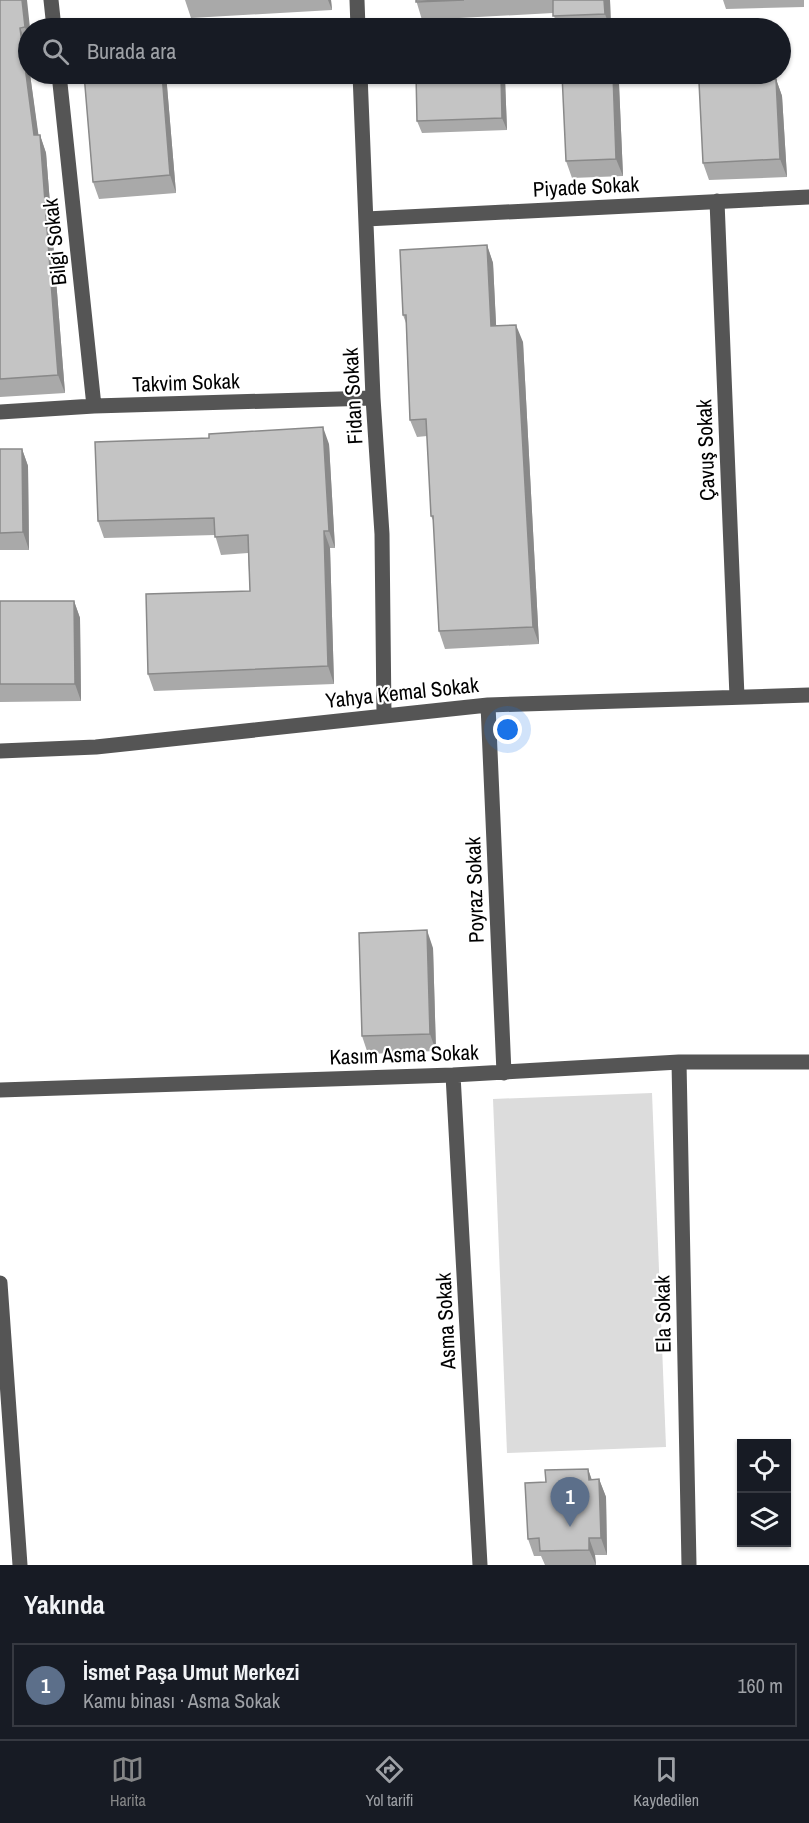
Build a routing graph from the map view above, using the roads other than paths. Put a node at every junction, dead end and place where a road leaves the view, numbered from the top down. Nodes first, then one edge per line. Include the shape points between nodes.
1 (51, 0) edge
2 (357, 0) edge
3 (53, 18) edge
4 (358, 18) edge
5 (60, 84) edge
6 (360, 84) edge
7 (809, 197) edge
8 (717, 201) junction
9 (366, 219) junction
10 (373, 398) junction
11 (94, 406) junction
12 (0, 412) edge
13 (809, 695) edge
14 (737, 697) junction
15 (488, 705) junction
16 (384, 716) junction
17 (0, 751) edge
18 (679, 1062) junction
19 (809, 1062) edge
20 (504, 1073) junction
21 (453, 1075) junction
22 (0, 1089) edge
23 (0, 1283) edge
24 (2, 1318) edge
25 (20, 1565) edge
26 (480, 1565) edge
27 (689, 1565) edge

1 - 3 street
2 - 4 street
5 - 11 street, Bilgi Sokak
6 - 9 street, Fidan Sokak
7 - 8 street, Piyade Sokak
8 - 9 street, Piyade Sokak
8 - 14 street, Çavuş Sokak
9 - 10 street, Fidan Sokak
10 - 11 street, Takvim Sokak
10 - 16 street, Fidan Sokak via 382,534
11 - 12 street, Takvim Sokak
13 - 14 street, Yahya Kemal Sokak
14 - 15 street, Yahya Kemal Sokak
15 - 16 street, Yahya Kemal Sokak
15 - 20 street, Poyraz Sokak
16 - 17 street, Yahya Kemal Sokak via 96,747
18 - 19 street, Kasım Asma Sokak
18 - 20 street, Kasım Asma Sokak
18 - 27 street, Ela Sokak
20 - 21 street, Kasım Asma Sokak
21 - 22 street, Kasım Asma Sokak
21 - 26 street, Asma Sokak
23 - 24 street
24 - 25 street

